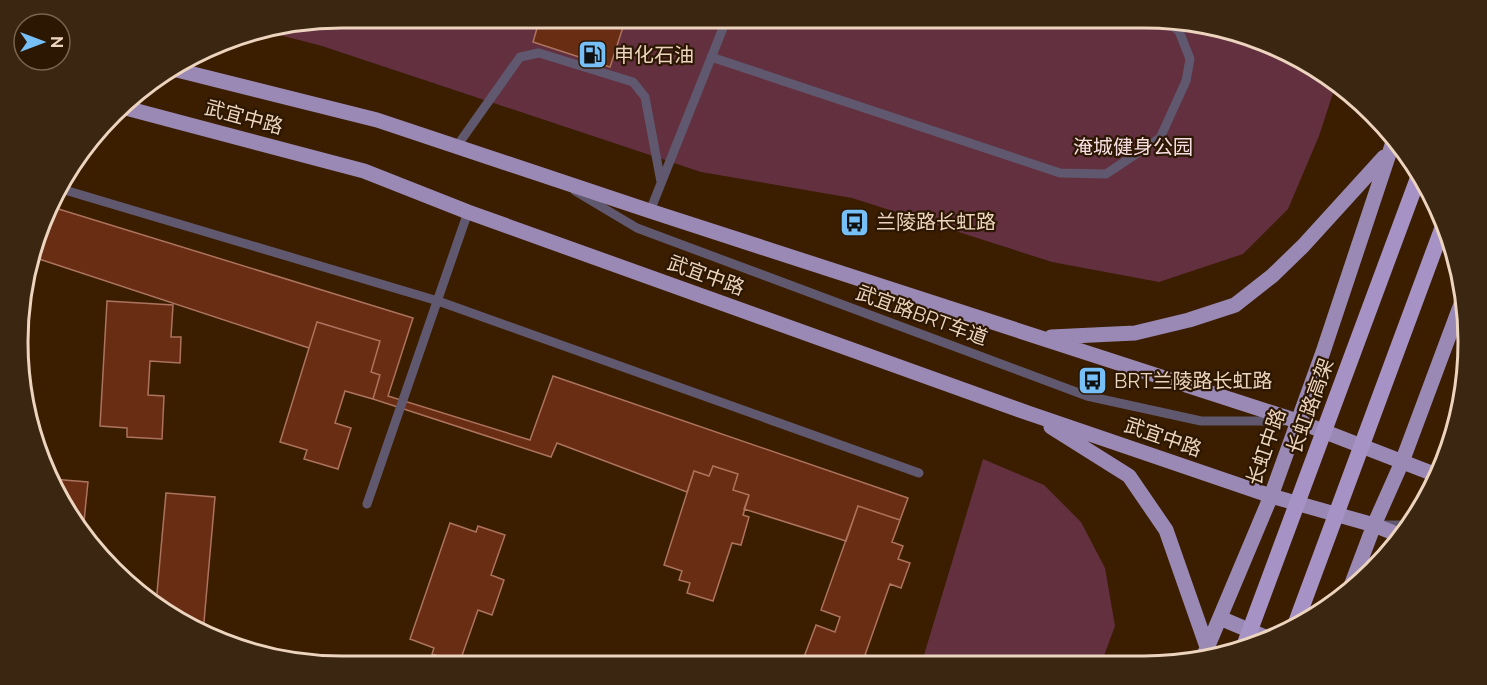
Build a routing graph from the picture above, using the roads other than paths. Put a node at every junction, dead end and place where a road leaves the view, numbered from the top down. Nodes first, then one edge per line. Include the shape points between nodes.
1 (723, 28) edge
2 (1178, 30) edge
3 (711, 57) junction
4 (184, 72) edge
5 (131, 109) edge
6 (457, 146) junction
7 (1391, 147) edge
8 (553, 178) junction
9 (661, 182) junction
10 (1415, 185) edge
11 (68, 191) edge
12 (650, 211) junction
13 (468, 212) junction
14 (1440, 235) edge
15 (438, 301) junction
16 (1457, 314) edge
17 (1039, 337) junction
18 (1028, 413) junction
19 (1297, 421) junction
20 (1402, 462) junction
21 (919, 473) dead end
22 (1430, 473) edge
23 (1271, 496) junction
24 (367, 504) dead end
25 (1374, 525) junction
26 (1400, 525) edge
27 (1395, 533) edge
28 (1355, 577) edge
29 (1298, 616) edge
30 (1220, 618) junction
31 (1260, 635) edge
32 (1247, 639) edge
33 (1204, 650) edge
34 (1206, 650) edge

1 - 3 lane
2 - 3 lane via 1190,59 1186,81 1161,138 1106,174 1060,173
3 - 9 lane
4 - 6 main road, 武宜中路 via 377,120
5 - 13 main road, 武宜中路 via 364,171
6 - 8 main road, 武宜中路
6 - 9 lane via 520,57 538,53 633,82 645,97
7 - 17 main road via 1303,246 1235,304 1135,333
7 - 19 main road, 长虹中路
8 - 12 main road, 武宜中路
8 - 19 lane, 武宜路BRT车道 via 637,228 1087,396 1201,421
9 - 12 lane
10 - 32 highway, 长虹路高架, bridge
11 - 15 lane
12 - 17 main road, 武宜中路
13 - 15 lane
13 - 18 main road, 武宜中路
14 - 29 highway, bridge
15 - 21 lane
15 - 24 lane
16 - 20 main road
17 - 19 main road, 武宜中路
18 - 23 main road, 武宜中路
18 - 33 main road via 1129,476 1166,530
19 - 20 main road, 武宜中路
19 - 23 main road, 长虹中路
20 - 22 main road, 武宜中路
20 - 25 main road
23 - 25 main road, 武宜中路
23 - 30 main road, 长虹中路
25 - 26 lane
25 - 27 main road, 武宜中路
25 - 28 main road
30 - 31 main road
30 - 34 main road, 长虹中路

